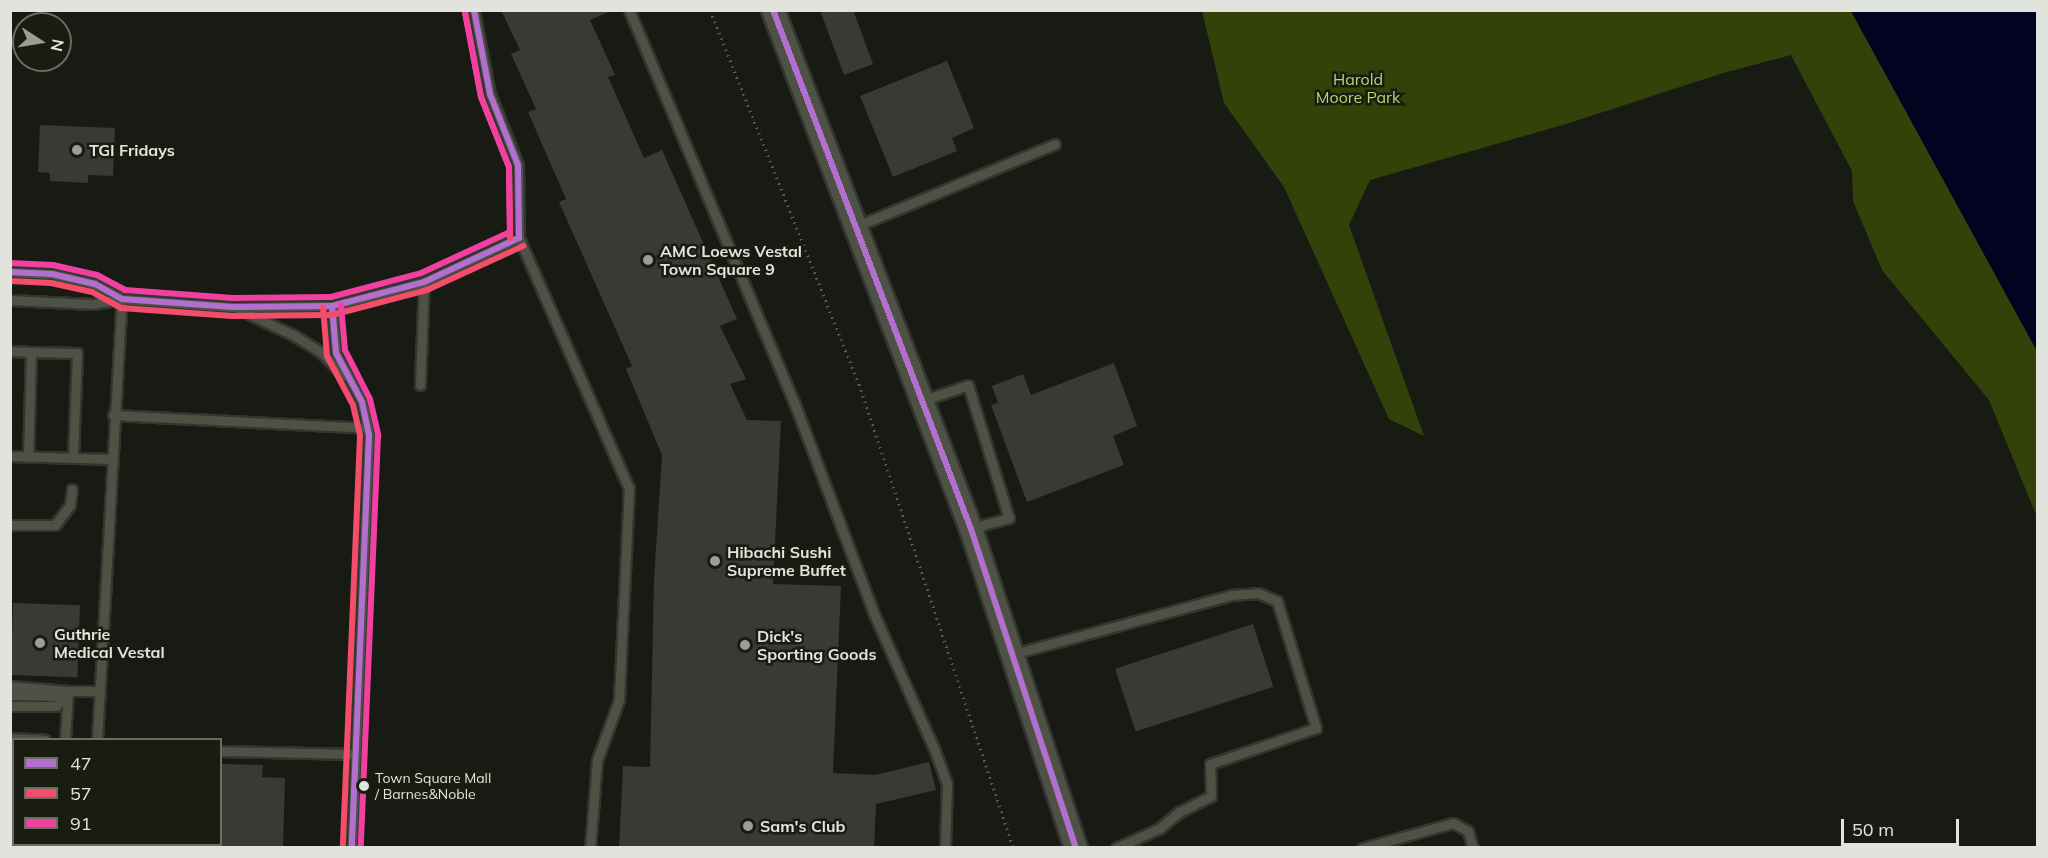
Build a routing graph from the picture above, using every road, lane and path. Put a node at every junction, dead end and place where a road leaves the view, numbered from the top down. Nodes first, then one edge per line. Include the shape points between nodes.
1 (474, 10) edge
2 (629, 10) edge
3 (710, 10) edge
4 (773, 10) edge
5 (1055, 144) dead end
6 (856, 226) junction
7 (519, 238) junction
8 (10, 272) edge
9 (424, 282) junction
10 (122, 299) junction
11 (10, 300) edge
12 (332, 306) junction
13 (233, 307) junction
14 (10, 351) edge
15 (31, 352) junction
16 (348, 380) junction
17 (420, 385) dead end
18 (924, 400) junction
19 (113, 415) junction
20 (368, 428) junction
21 (10, 456) edge
22 (28, 457) junction
23 (73, 458) junction
24 (110, 459) junction
25 (72, 489) dead end
26 (10, 525) edge
27 (971, 529) junction
28 (1013, 654) junction
29 (10, 686) edge
30 (68, 691) junction
31 (99, 691) junction
32 (10, 695) edge
33 (10, 706) edge
34 (65, 738) edge
35 (97, 738) edge
36 (222, 751) edge
37 (356, 754) junction
38 (352, 848) edge
39 (590, 848) edge
40 (945, 848) edge
41 (1013, 848) edge
42 (1076, 848) edge
43 (1116, 848) edge
44 (1362, 848) edge
45 (1473, 848) edge

1 - 7 lane via 490,94 518,165
2 - 40 lane via 794,402 874,614 939,762 947,784
3 - 41 path via 859,384
4 - 6 street
5 - 6 lane
6 - 18 street
7 - 9 lane
7 - 39 lane via 629,488 619,700 597,760
8 - 10 lane via 52,274 95,284
9 - 12 lane
9 - 17 lane
10 - 11 lane via 93,304
10 - 13 lane
10 - 19 lane
12 - 13 lane
12 - 16 lane via 336,353
13 - 16 lane via 321,352
14 - 15 lane
15 - 22 lane
15 - 23 lane via 76,353
16 - 20 lane via 362,402
18 - 27 street
18 - 27 lane via 969,385 1009,518
19 - 20 lane
19 - 24 lane
20 - 37 lane
21 - 22 lane
22 - 23 lane
23 - 24 lane
24 - 31 lane
25 - 26 lane via 70,505 55,525
27 - 28 street
28 - 42 street
28 - 43 lane via 1231,596 1258,593 1277,602 1316,728 1210,764 1211,796 1179,812 1160,828
29 - 30 lane
30 - 31 lane
30 - 32 lane via 57,696
30 - 33 lane via 56,706
30 - 34 lane
31 - 35 lane
36 - 37 lane
37 - 38 lane
44 - 45 lane via 1453,823 1468,831

